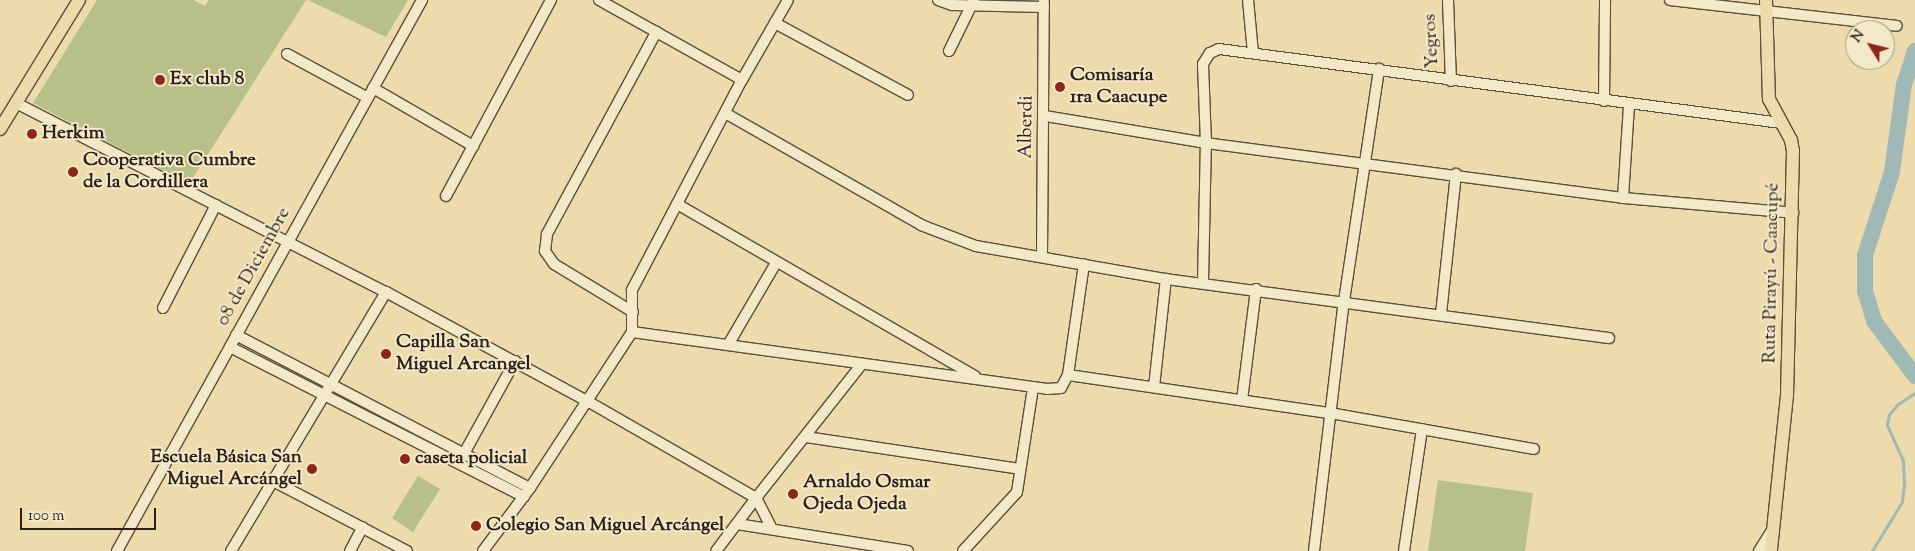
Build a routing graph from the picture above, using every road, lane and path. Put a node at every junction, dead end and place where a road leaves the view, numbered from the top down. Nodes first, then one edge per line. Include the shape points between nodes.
1 (80, 0) edge
2 (422, 0) edge
3 (551, 0) edge
4 (600, 0) edge
5 (788, 0) edge
6 (938, 0) edge
7 (1248, 0) edge
8 (1448, 0) edge
9 (1605, 0) edge
10 (1670, 0) edge
11 (972, 3) edge
12 (1044, 3) edge
13 (1766, 5) edge
14 (775, 23) junction
15 (1898, 26) dead end
16 (656, 32) junction
17 (949, 51) dead end
18 (1253, 53) junction
19 (287, 54) dead end
20 (1379, 69) junction
21 (742, 80) junction
22 (1452, 81) junction
23 (370, 93) junction
24 (908, 95) dead end
25 (1604, 101) junction
26 (18, 104) junction
27 (1629, 104) junction
28 (725, 113) junction
29 (1045, 116) junction
30 (1781, 123) junction
31 (0, 129) edge
32 (1206, 143) junction
33 (473, 146) junction
34 (1366, 163) junction
35 (1456, 174) junction
36 (446, 196) dead end
37 (1622, 198) junction
38 (677, 204) junction
39 (216, 205) junction
40 (1793, 213) junction
41 (287, 242) junction
42 (1042, 255) junction
43 (776, 263) junction
44 (1084, 264) junction
45 (1166, 279) junction
46 (1203, 282) junction
47 (1256, 289) junction
48 (386, 292) junction
49 (1344, 301) junction
50 (163, 308) dead end
51 (633, 312) junction
52 (1441, 314) junction
53 (632, 332) junction
54 (236, 335) junction
55 (1609, 338) dead end
56 (728, 345) junction
57 (230, 346) junction
58 (515, 361) junction
59 (862, 364) junction
60 (1068, 375) junction
61 (981, 380) junction
62 (1033, 387) junction
63 (1154, 387) junction
64 (327, 389) junction
65 (1242, 400) junction
66 (589, 402) junction
67 (1330, 413) junction
68 (1422, 429) junction
69 (806, 437) junction
70 (1534, 449) dead end
71 (462, 458) junction
72 (1020, 470) junction
73 (273, 481) junction
74 (530, 488) junction
75 (524, 497) junction
76 (756, 498) junction
77 (737, 524) junction
78 (363, 527) junction
79 (772, 529) junction
80 (1772, 530) junction
81 (119, 550) edge
82 (231, 551) edge
83 (350, 551) edge
84 (407, 551) edge
85 (483, 551) edge
86 (716, 551) edge
87 (908, 551) edge
88 (963, 551) edge
89 (1314, 551) edge
90 (1404, 551) edge
91 (1758, 551) edge
92 (1771, 551) edge

1 - 26 main road
2 - 23 street, 08 de Diciembre
3 - 33 street
4 - 16 street
5 - 14 street
6 - 11 street via 952,5
7 - 18 street
8 - 22 street, Yegros
9 - 25 street
10 - 13 street
11 - 12 street
11 - 17 street
12 - 29 street, Alberdi
13 - 15 street
13 - 30 main road, Ruta Pirayú - Caacupé via 1770,99
14 - 21 street
14 - 24 street
16 - 21 street
16 - 51 street via 547,234 545,251 554,264
18 - 20 street
18 - 32 street via 1219,49 1210,53 1203,64
19 - 23 street
20 - 22 street
20 - 34 street
21 - 28 street
22 - 25 street
23 - 33 street
23 - 41 street, 08 de Diciembre
25 - 27 street
26 - 31 main road
26 - 39 street
27 - 30 street
27 - 37 street
28 - 38 street
28 - 42 street via 921,225 976,246
29 - 32 street
29 - 42 street, Alberdi
30 - 40 main road, Ruta Pirayú - Caacupé via 1793,151
32 - 34 street
32 - 46 street
33 - 36 street
34 - 35 street
34 - 49 street
35 - 37 street
35 - 52 street
37 - 40 street
38 - 43 street
38 - 51 street via 632,290
39 - 41 street
39 - 50 street
40 - 80 main road, Ruta Pirayú - Caacupé via 1787,395
41 - 48 street
41 - 54 street, 08 de Diciembre
42 - 44 street
43 - 56 street
43 - 61 street
44 - 45 street
44 - 60 street
45 - 46 street
45 - 63 street
46 - 47 street
47 - 49 street
47 - 65 street
48 - 58 street
48 - 64 street
49 - 52 street
49 - 67 street
51 - 53 street
52 - 55 street
53 - 56 street
53 - 66 street
54 - 57 street, 08 de Diciembre
54 - 64 street
56 - 59 street
57 - 64 street
57 - 81 street, 08 de Diciembre
58 - 66 street
58 - 71 street
59 - 61 street
59 - 69 street
60 - 62 street via 1060,388
60 - 63 street
61 - 62 street
62 - 72 street
63 - 65 street
64 - 71 street
64 - 73 street
65 - 67 street
66 - 74 street
66 - 76 street
67 - 68 street
67 - 89 street
68 - 70 street
68 - 90 street
69 - 72 street
69 - 76 street
71 - 74 street
71 - 75 street
72 - 88 street via 1017,492
73 - 78 street
73 - 82 street
74 - 75 street
75 - 85 street
76 - 77 street
76 - 79 street
77 - 79 street
77 - 86 street
78 - 83 street
78 - 84 street
79 - 87 street
80 - 91 street
80 - 92 main road, Ruta Pirayú - Caacupé

